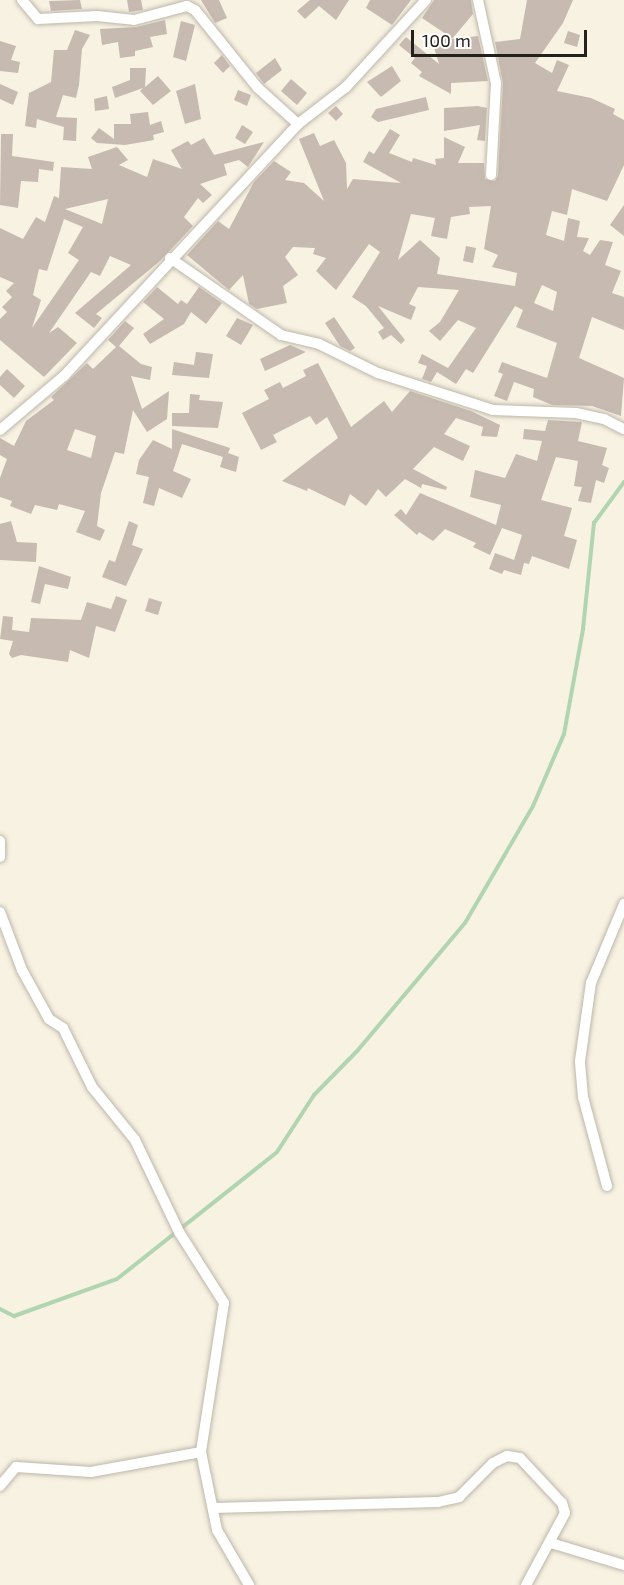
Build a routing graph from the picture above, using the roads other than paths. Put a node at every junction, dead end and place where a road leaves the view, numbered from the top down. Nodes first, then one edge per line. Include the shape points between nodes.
1 (22, 0) edge
2 (426, 0) edge
3 (478, 0) edge
4 (298, 124) junction
5 (491, 175) dead end
6 (170, 258) junction
7 (624, 429) edge
8 (0, 430) edge
9 (0, 841) edge
10 (0, 857) edge
11 (624, 904) edge
12 (0, 912) edge
13 (607, 1186) dead end
14 (201, 1452) junction
15 (0, 1486) edge
16 (213, 1508) junction
17 (551, 1543) junction
18 (624, 1564) edge
19 (249, 1585) edge
20 (526, 1585) edge

1 - 4 street via 38,19 59,20 97,16 134,20 187,6 195,10 258,87
2 - 4 street via 346,87
3 - 5 street via 496,83
4 - 6 street via 247,182
6 - 7 street via 280,335 319,344 378,373 493,410 576,413 604,418
6 - 8 street via 64,376
9 - 10 street
11 - 13 street via 591,982 580,1061 583,1097
12 - 14 street via 22,970 49,1019 63,1028 92,1087 135,1140 179,1232 224,1303
14 - 15 street via 91,1472 16,1467
14 - 16 street
16 - 17 street via 438,1502 459,1497 493,1463 507,1456 520,1458 562,1503 563,1521
16 - 19 street via 222,1542
17 - 18 street
17 - 20 street

